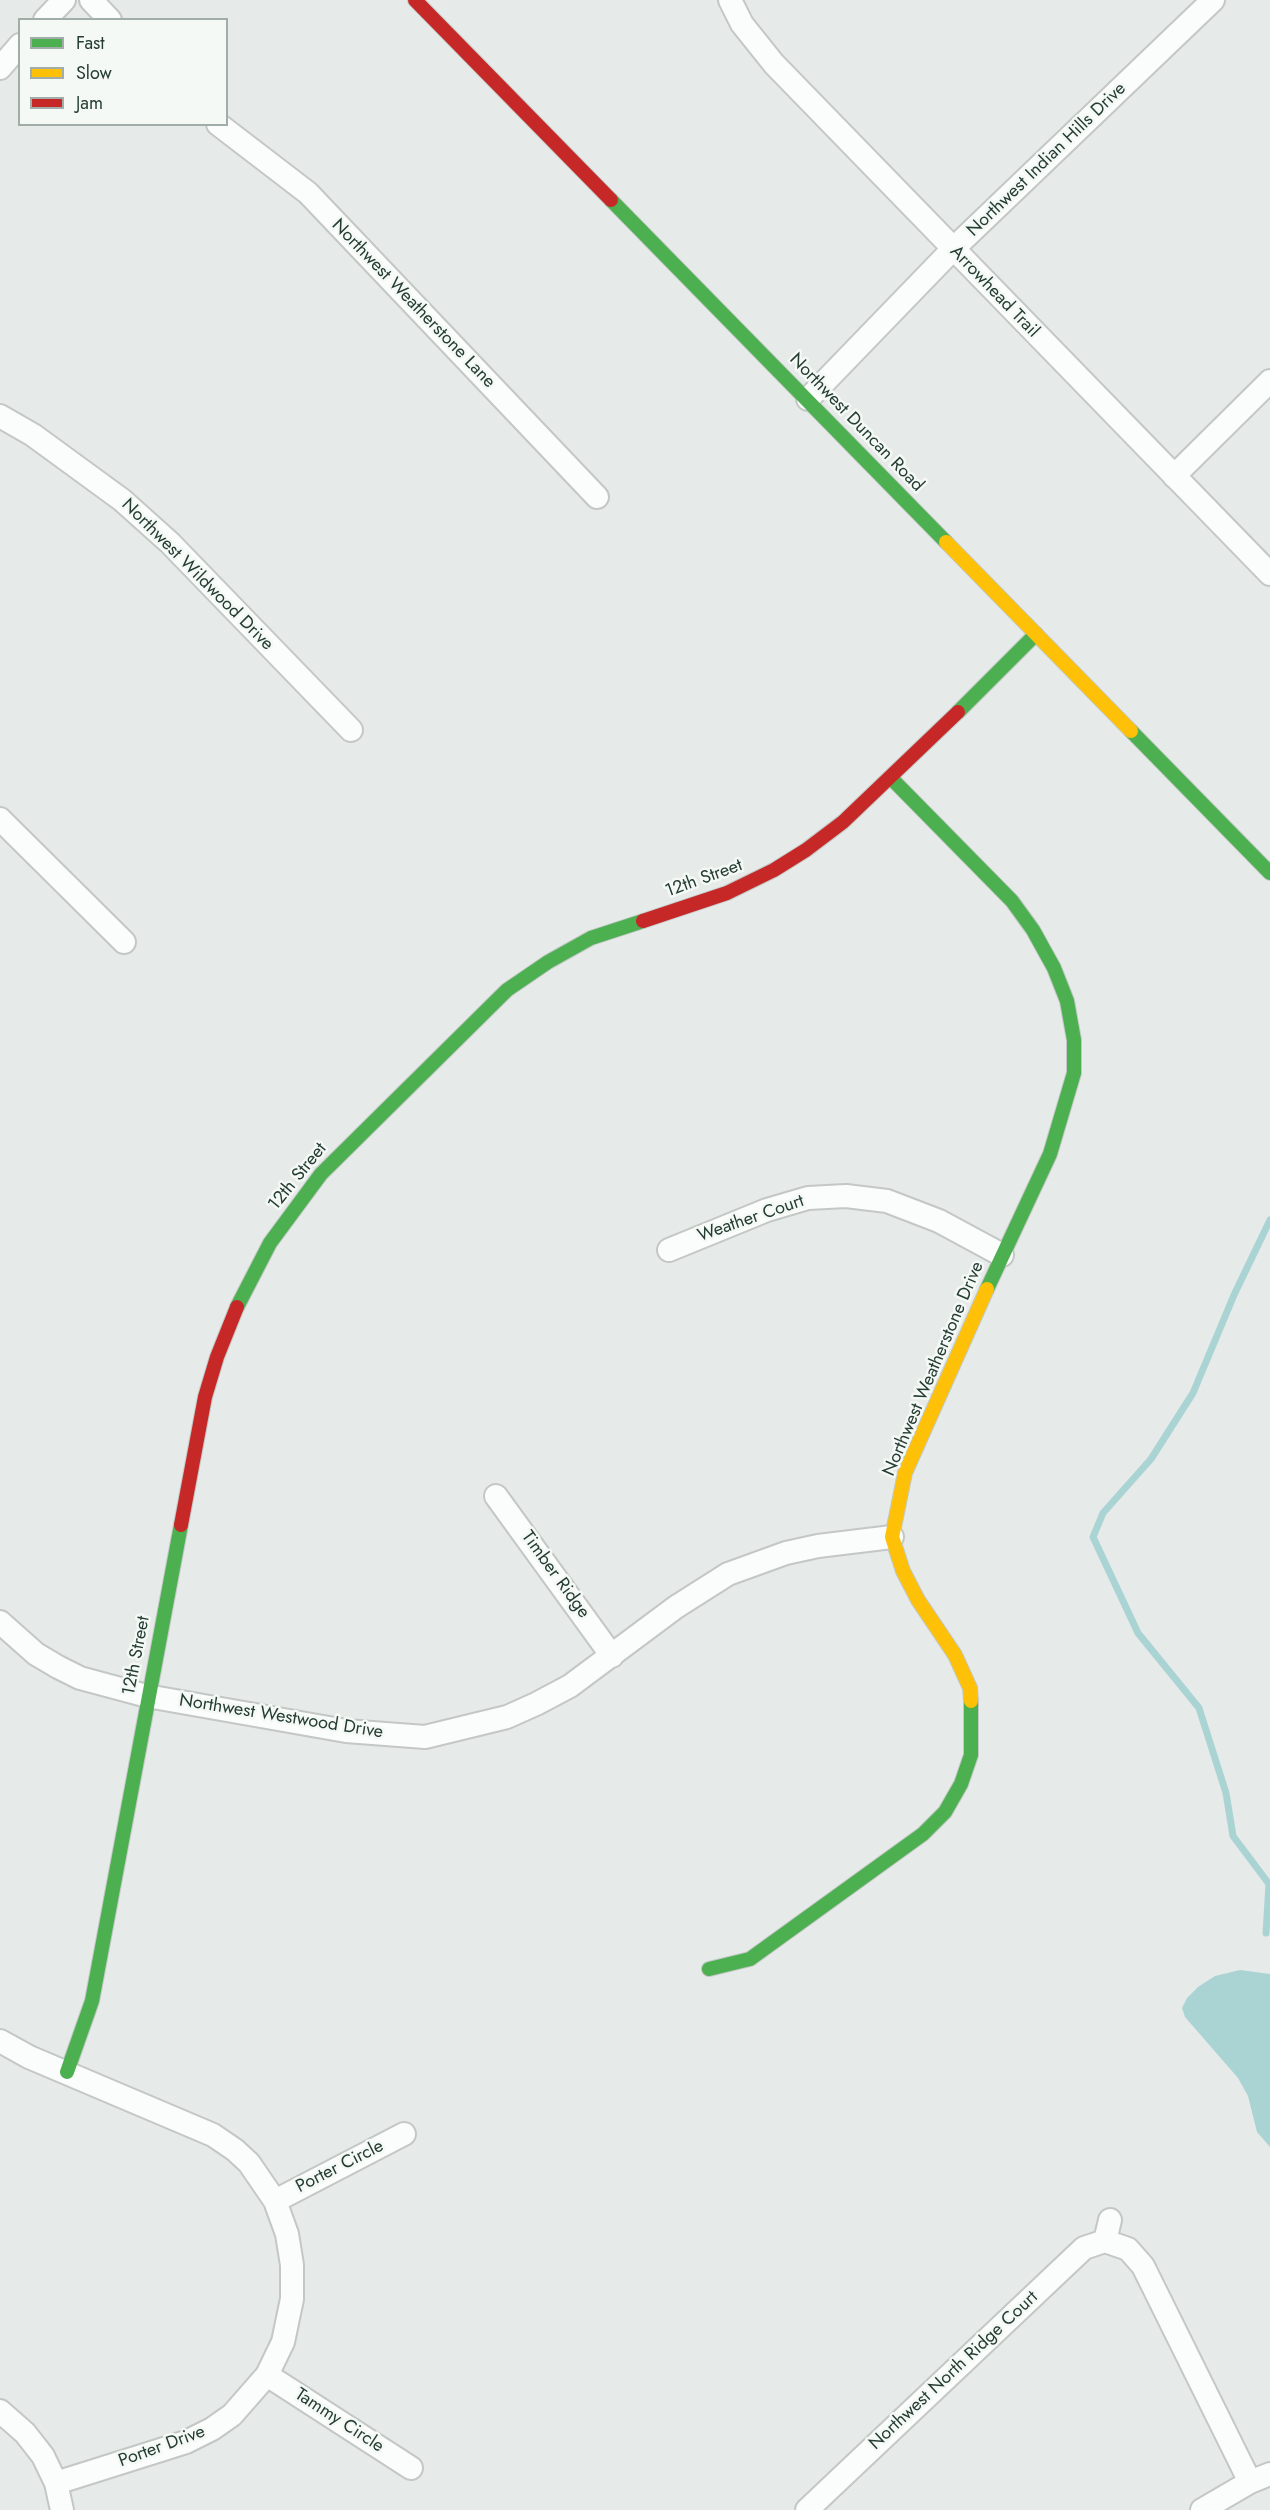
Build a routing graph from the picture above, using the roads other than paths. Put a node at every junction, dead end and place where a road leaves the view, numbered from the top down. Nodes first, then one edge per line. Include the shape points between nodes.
1 (64, 0) edge
2 (91, 0) edge
3 (415, 0) edge
4 (729, 0) edge
5 (1214, 0) edge
6 (47, 18) edge
7 (108, 18) edge
8 (18, 47) edge
9 (0, 68) edge
10 (221, 126) edge
11 (952, 250) junction
12 (1270, 381) edge
13 (808, 399) junction
14 (0, 416) edge
15 (1174, 476) junction
16 (597, 497) dead end
17 (1270, 574) edge
18 (1036, 634) junction
19 (351, 730) dead end
20 (891, 778) junction
21 (0, 819) edge
22 (1270, 873) edge
23 (124, 942) dead end
24 (669, 1250) dead end
25 (1002, 1255) junction
26 (496, 1496) dead end
27 (892, 1537) junction
28 (0, 1622) edge
29 (612, 1656) junction
30 (147, 1696) junction
31 (709, 1969) dead end
32 (0, 2041) edge
33 (67, 2072) junction
34 (404, 2134) dead end
35 (275, 2201) junction
36 (267, 2375) junction
37 (0, 2410) edge
38 (411, 2468) dead end
39 (1260, 2478) edge
40 (56, 2483) junction
41 (62, 2510) edge
42 (807, 2510) edge
43 (1202, 2510) edge

1 - 6 street
2 - 7 street
3 - 13 street, Northwest Duncan Road
4 - 11 street, Arrowhead Trail via 742,24 774,64
5 - 11 street, Northwest Indian Hills Drive
8 - 9 street
10 - 16 street, Northwest Weatherstone Lane via 308,193
11 - 13 street, Northwest Indian Hills Drive
11 - 15 street, Arrowhead Trail
12 - 15 street
13 - 18 street, Northwest Duncan Road
14 - 19 street, Northwest Wildwood Drive via 42,441 122,500 170,543
15 - 17 street, Arrowhead Trail
18 - 20 street, 12th Street
18 - 22 street, Northwest Duncan Road
20 - 25 street, Northwest Weatherstone Drive via 1012,901 1054,968 1067,1001 1074,1040 1074,1073 1065,1111 1050,1154
20 - 30 street, 12th Street via 843,822 774,870 727,893 591,938 507,990 321,1174 263,1254 217,1357 205,1397
21 - 23 street
24 - 25 street, Weather Court via 767,1210 808,1198 846,1196 887,1201 939,1221
25 - 27 street, Northwest Weatherstone Drive via 905,1473
26 - 29 street, Timber Ridge
27 - 29 street, Northwest Westwood Drive via 786,1553 728,1574 676,1606
27 - 31 street, Northwest Weatherstone Drive via 903,1571 955,1655 970,1688 970,1755 961,1784 945,1812 923,1834 750,1959
28 - 30 street, Northwest Westwood Drive via 36,1654 58,1667 80,1678
29 - 30 street, Northwest Westwood Drive via 570,1686 507,1717 425,1737 346,1731
30 - 33 street, 12th Street via 92,2001
32 - 33 street, Porter Drive
33 - 35 street, Porter Drive via 213,2135 249,2163
34 - 35 street, Porter Circle
35 - 36 street, Porter Drive via 287,2234 292,2299 283,2342
36 - 38 street, Tammy Circle
36 - 40 street, Porter Drive via 232,2415 212,2429 186,2442
37 - 40 street via 44,2456
39 - 42 street, Northwest North Ridge Court via 1143,2266 1108,2230 1084,2248
39 - 43 street
40 - 41 street

